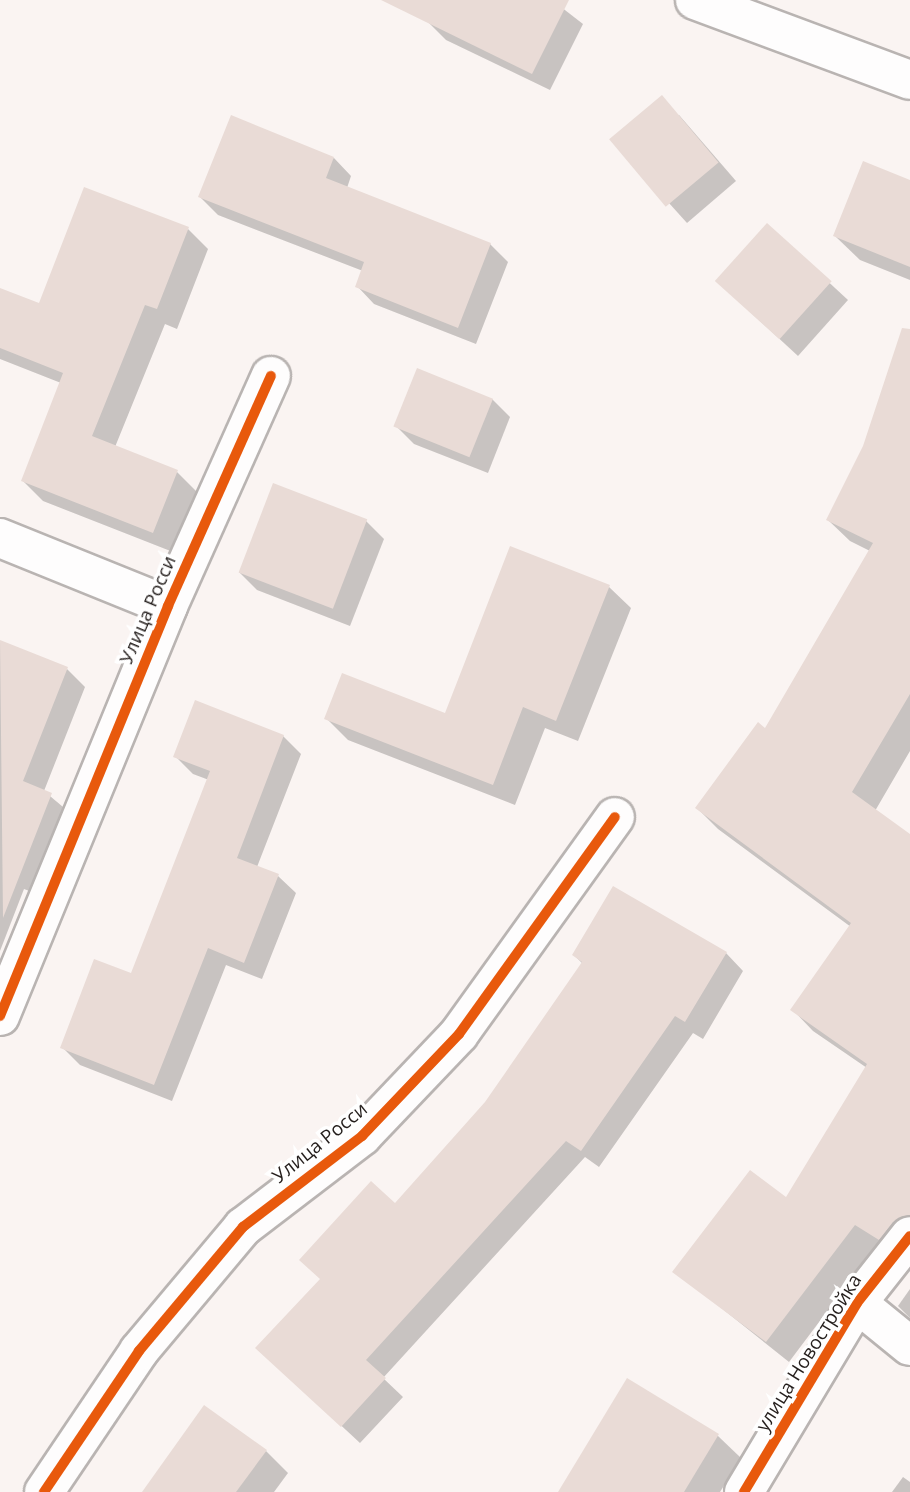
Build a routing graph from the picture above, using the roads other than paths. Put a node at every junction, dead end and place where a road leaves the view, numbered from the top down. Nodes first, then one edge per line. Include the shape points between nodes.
1 (695, 0) edge
2 (910, 80) edge
3 (271, 376) dead end
4 (0, 538) edge
5 (167, 606) junction
6 (615, 817) dead end
7 (0, 1016) edge
8 (910, 1236) edge
9 (858, 1303) junction
10 (910, 1346) edge
11 (44, 1492) edge
12 (744, 1492) edge

1 - 2 street
3 - 5 street, Улица Росси
4 - 5 street
5 - 7 street, Улица Росси
6 - 11 street, Улица Росси via 458,1034 362,1136 243,1227 139,1351
8 - 9 street, улица Новостройка
9 - 10 street
9 - 12 street, улица Новостройка

